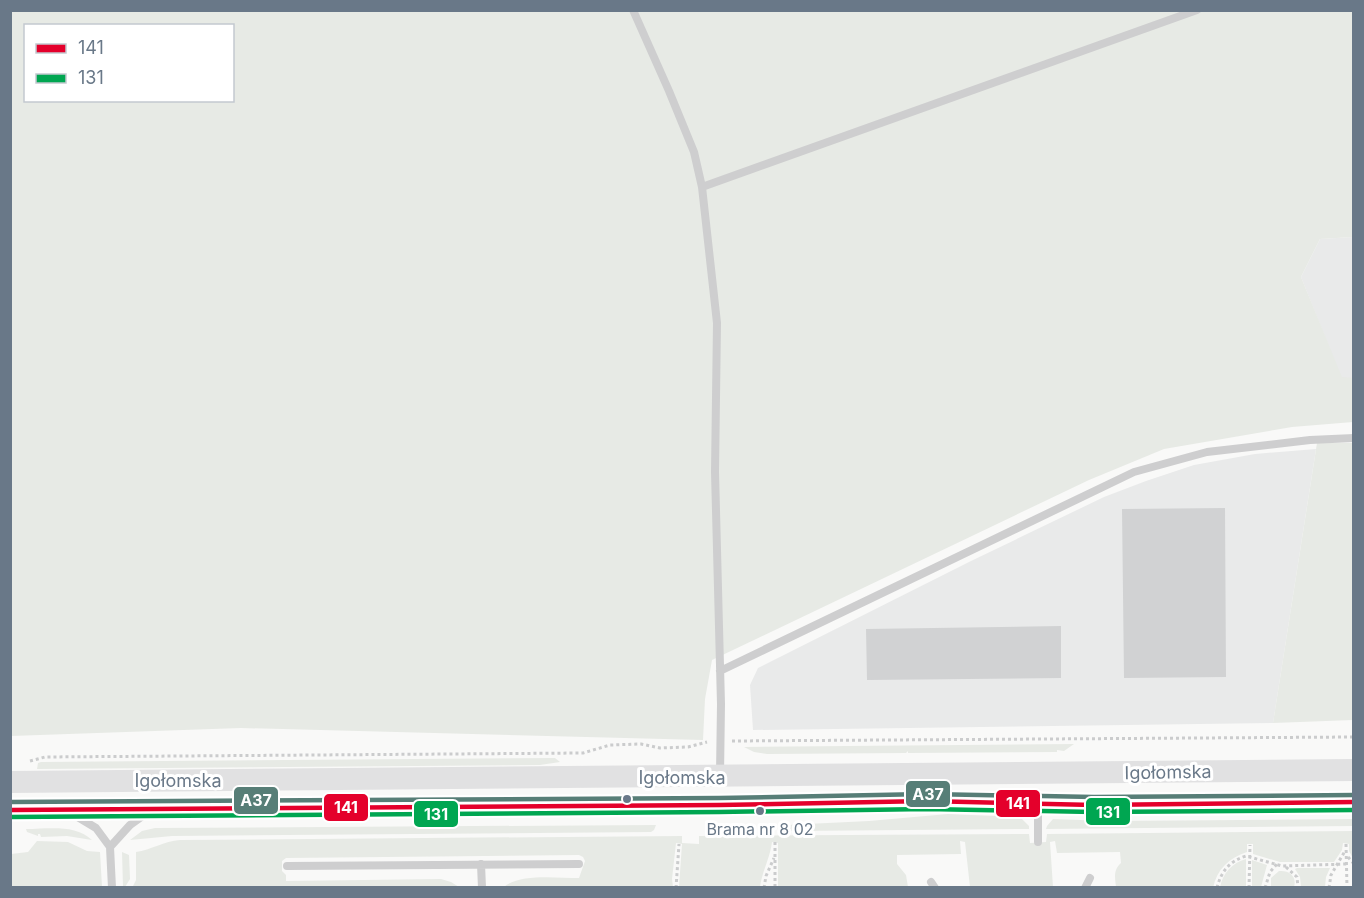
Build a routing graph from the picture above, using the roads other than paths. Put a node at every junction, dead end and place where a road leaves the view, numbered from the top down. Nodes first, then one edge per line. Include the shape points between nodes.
1 (633, 10) edge
2 (1197, 10) edge
3 (702, 187) junction
4 (1353, 438) edge
5 (720, 671) junction
6 (1353, 770) edge
7 (16, 775) edge
8 (720, 776) junction
9 (1353, 802) edge
10 (1038, 803) junction
11 (156, 809) junction
12 (13, 810) edge
13 (61, 810) junction
14 (1038, 842) dead end
15 (110, 847) junction
16 (481, 864) junction
17 (579, 864) dead end
18 (287, 866) dead end
19 (1090, 878) dead end
20 (112, 888) edge
21 (482, 888) edge
22 (1085, 888) edge

1 - 3 lane via 694,152
2 - 3 lane
3 - 5 lane via 717,323 715,472
4 - 5 lane via 1207,452 1134,472
5 - 8 lane
6 - 8 main road, Igołomska
7 - 8 main road, Igołomska
9 - 10 main road, Igołomska
10 - 11 main road, Igołomska
10 - 14 lane
11 - 13 main road, Igołomska
11 - 15 lane via 130,825
12 - 13 main road, Igołomska
13 - 15 lane via 96,828
15 - 20 lane
16 - 17 lane
16 - 18 lane
16 - 21 lane
19 - 22 lane

